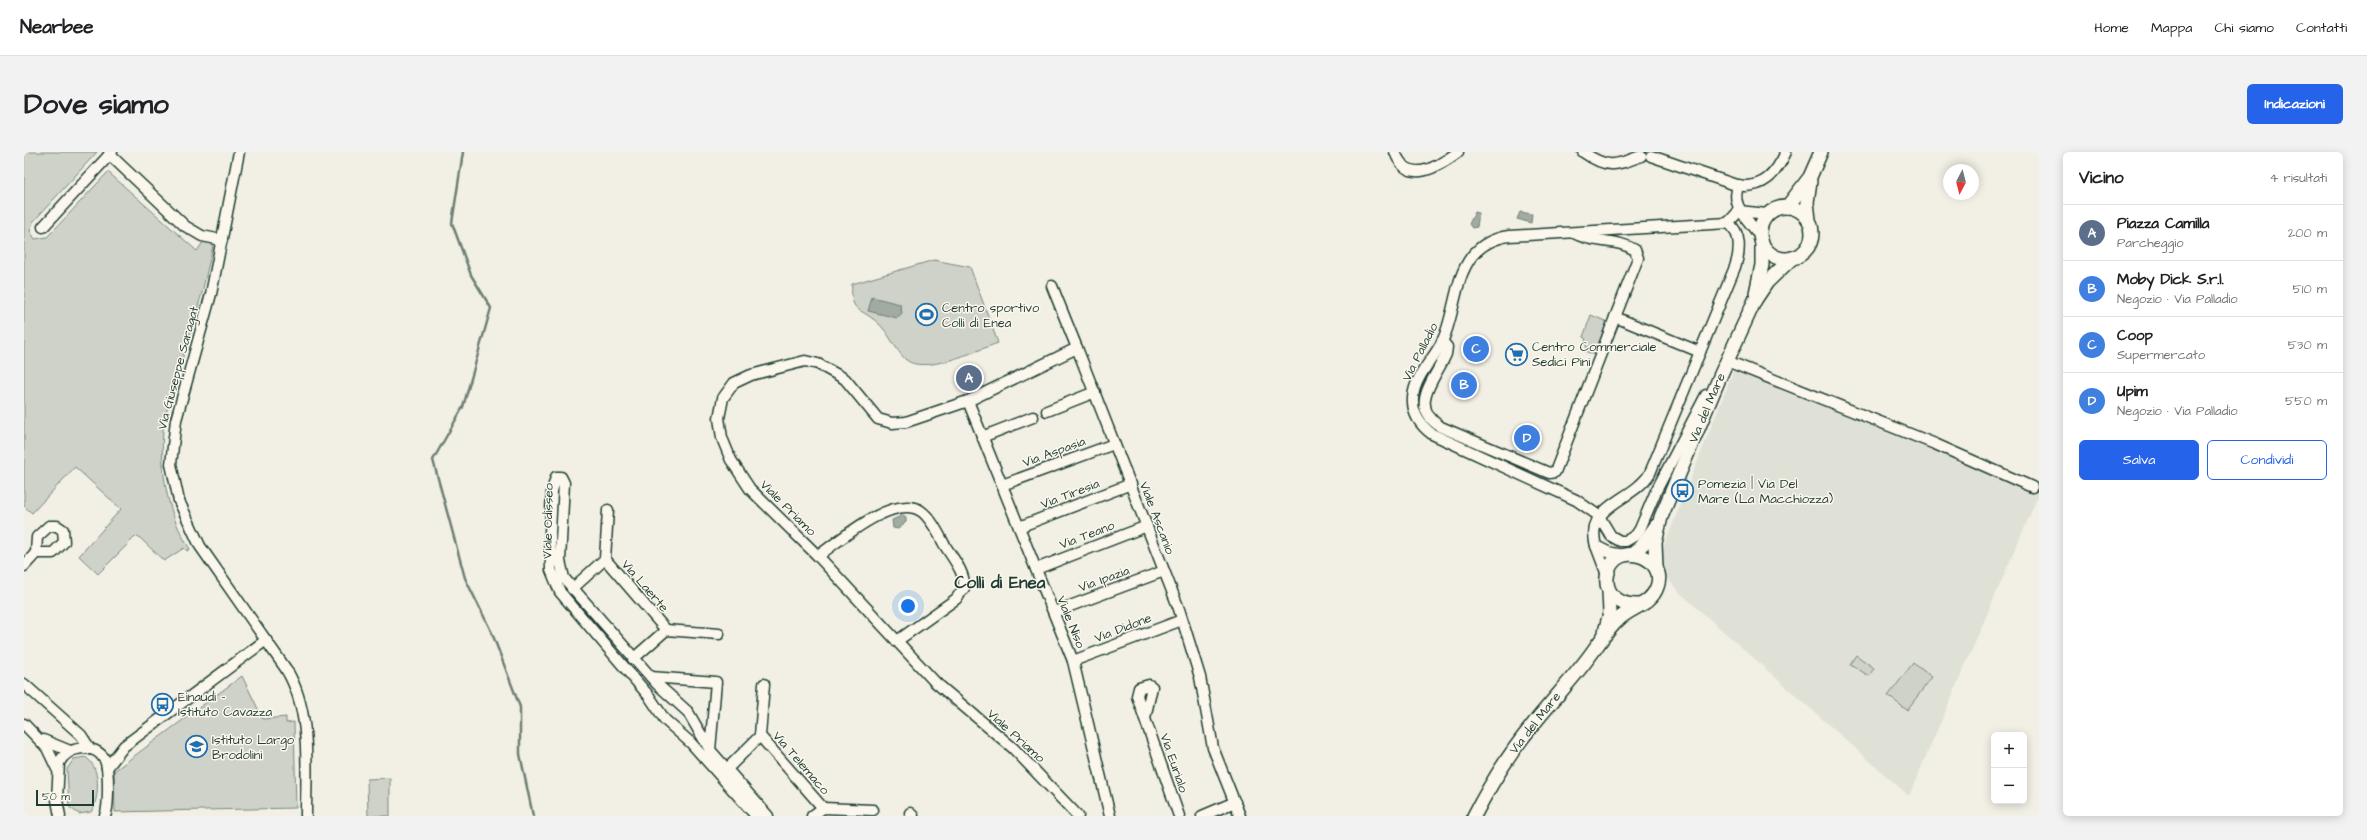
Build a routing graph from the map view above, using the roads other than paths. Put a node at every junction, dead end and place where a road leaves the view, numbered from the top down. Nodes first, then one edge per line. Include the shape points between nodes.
1 (239, 152) edge
2 (1395, 152) edge
3 (1458, 152) edge
4 (1583, 152) edge
5 (1786, 152) edge
6 (1821, 152) edge
7 (110, 153) edge
8 (1647, 154) edge
9 (1810, 177) junction
10 (1739, 185) junction
11 (1787, 207) junction
12 (1739, 211) junction
13 (1767, 214) junction
14 (1809, 220) junction
15 (1752, 224) junction
16 (1731, 225) junction
17 (43, 227) dead end
18 (1572, 232) junction
19 (222, 240) junction
20 (1761, 240) junction
21 (1792, 258) junction
22 (1052, 286) dead end
23 (1755, 300) junction
24 (1615, 317) junction
25 (1442, 341) junction
26 (1077, 348) junction
27 (1700, 352) junction
28 (1727, 361) junction
29 (1721, 374) junction
30 (1095, 392) junction
31 (968, 401) junction
32 (1047, 411) dead end
33 (1033, 417) dead end
34 (982, 437) junction
35 (1114, 444) junction
36 (1130, 484) junction
37 (1002, 485) junction
38 (2032, 487) dead end
39 (608, 510) dead end
40 (1599, 516) junction
41 (1661, 517) junction
42 (1147, 526) junction
43 (1019, 527) junction
44 (1596, 546) junction
45 (36, 553) dead end
46 (1628, 554) junction
47 (818, 556) junction
48 (605, 559) junction
49 (24, 566) edge
50 (1656, 568) junction
51 (1036, 569) junction
52 (1164, 571) junction
53 (1607, 575) junction
54 (572, 589) junction
55 (1609, 591) junction
56 (1638, 605) junction
57 (1054, 612) junction
58 (1182, 620) junction
59 (666, 630) junction
60 (719, 634) dead end
61 (1604, 636) junction
62 (266, 640) junction
63 (897, 641) junction
64 (618, 642) junction
65 (609, 649) junction
66 (633, 659) junction
67 (1073, 661) junction
68 (651, 678) junction
69 (24, 684) edge
70 (764, 684) dead end
71 (674, 699) junction
72 (660, 712) junction
73 (1145, 718) dead end
74 (693, 723) junction
75 (24, 724) edge
76 (75, 731) junction
77 (680, 733) junction
78 (760, 736) junction
79 (40, 738) junction
80 (124, 746) junction
81 (72, 750) junction
82 (710, 750) junction
83 (94, 751) junction
84 (107, 768) junction
85 (57, 769) junction
86 (727, 769) junction
87 (1235, 802) junction
88 (823, 808) junction
89 (873, 810) dead end
90 (106, 815) edge
91 (60, 816) edge
92 (306, 816) edge
93 (756, 816) edge
94 (768, 816) edge
95 (812, 816) edge
96 (1078, 816) edge
97 (1110, 816) edge
98 (1179, 816) edge
99 (1202, 816) edge
100 (1240, 816) edge
101 (1474, 816) edge

1 - 19 street, Via Giuseppe Saragat
2 - 3 street via 1404,165 1421,171 1437,167
4 - 8 street via 1607,165
5 - 10 street via 1778,169 1767,180 1754,185
6 - 9 main road
7 - 17 street
7 - 19 street via 185,226 202,236
8 - 10 street
9 - 11 main road
9 - 14 main road via 1807,202
10 - 12 street via 1736,194
11 - 13 main road
11 - 14 main road via 1800,210
12 - 13 street
12 - 15 street
12 - 16 street
13 - 20 main road via 1761,225
14 - 21 main road via 1812,236 1810,244 1800,255
15 - 16 street, Via Palladio
15 - 20 street
16 - 18 street, Via Palladio
16 - 27 street via 1739,248 1736,264
18 - 24 street via 1591,240 1620,243 1633,248 1637,253 1637,263
18 - 25 street, Via Palladio via 1503,237 1482,246 1464,269
19 - 62 street, Via Giuseppe Saragat via 209,302 176,420 172,446 172,473 182,508 200,546
20 - 21 main road via 1775,256
20 - 23 main road, Via del Mare via 1762,265
21 - 23 main road, Via del Mare via 1767,282
22 - 26 street, Viale Ascanio
23 - 28 main road, Via del Mare
24 - 25 street via 1591,384 1553,473 1441,427 1430,418 1424,405 1424,397 1446,354 1447,347
24 - 27 street
25 - 40 street, Via Palladio via 1414,391 1414,410 1423,427 1446,442 1571,498
26 - 30 street, Viale Ascanio
26 - 31 street
27 - 40 street via 1648,477
28 - 29 main road, Via del Mare
28 - 38 street via 1928,441
29 - 40 street via 1706,395 1666,470 1636,536 1628,540 1616,539 1608,534
29 - 41 main road, Via del Mare
30 - 32 street
30 - 35 street, Viale Ascanio
31 - 34 street, Viale Niso
31 - 47 street, Viale Priamo via 910,422 886,422 872,414 845,379 818,364 805,362 748,376 728,388 722,401 720,422 724,443 733,465 750,489
33 - 34 street
34 - 37 street, Viale Niso
35 - 36 street, Viale Ascanio
35 - 37 street, Via Aspasia
36 - 42 street, Viale Ascanio
36 - 43 street, Via Tiresia
37 - 43 street, Viale Niso
39 - 48 street, Via Laerte
40 - 44 street via 1593,531
41 - 46 main road, Via del Mare via 1644,543
41 - 50 main road, Via del Mare via 1655,543
42 - 51 street, Via Teano
42 - 52 street, Viale Ascanio
43 - 51 street, Viale Niso
44 - 46 street via 1608,552
44 - 53 street
45 - 49 street
46 - 50 main road via 1646,557
46 - 53 main road, Via del Mare via 1613,563
47 - 63 street, Viale Priamo
47 - 63 street via 883,514 908,507 923,513 939,534 962,576 964,588 956,599
48 - 54 street, Via Laerte
48 - 59 street, Via Laerte
50 - 56 main road, Via del Mare via 1659,577 1655,593 1650,600
51 - 57 street, Viale Niso
52 - 57 street, Via Ipazia
52 - 58 street, Viale Ascanio
53 - 55 main road, Via del Mare
54 - 64 street, Viale Odisseo
54 - 65 street, Viale Odisseo via 562,575 560,565 564,483 558,476 552,483 550,515 553,576 564,599
55 - 56 main road via 1621,603
55 - 61 main road, Via del Mare via 1610,613
56 - 61 main road, Via del Mare via 1619,618
57 - 67 street, Viale Niso
58 - 67 street, Via Didone
58 - 87 street, Viale Ascanio via 1200,677 1211,741
59 - 60 street, Via Laerte
59 - 66 street, Via Laerte
61 - 101 main road, Via del Mare via 1520,741
62 - 80 street
62 - 92 street, Via Giuseppe Saragat via 290,674 299,697 304,733
63 - 96 street, Viale Priamo via 942,689 1018,752
64 - 65 street
64 - 66 street, Viale Odisseo
65 - 72 street, Viale Odisseo
66 - 68 street, Viale Odisseo
67 - 97 street, Viale Niso
68 - 71 street, Viale Odisseo
68 - 82 street via 716,682
69 - 76 street
70 - 78 street, Via Telemaco
71 - 72 street via 664,702
71 - 74 street, Viale Odisseo via 688,712
72 - 77 street, Viale Odisseo
73 - 98 street, Via Eurialo
74 - 77 street via 688,731
74 - 82 street, Viale Odisseo
75 - 79 street
76 - 81 street via 77,742
76 - 83 street
77 - 93 street, Viale Odisseo
78 - 86 street, Via Telemaco
78 - 88 street, Via Telemaco
79 - 81 street via 53,746
79 - 85 street
80 - 83 street
80 - 84 street
81 - 83 street
81 - 85 street via 61,757
82 - 86 street, Viale Odisseo
83 - 84 street
84 - 90 street
85 - 91 street via 57,804
86 - 94 street, Viale Odisseo
87 - 99 street
87 - 100 street, Viale Ascanio
88 - 89 street, Via Telemaco
88 - 95 street, Via Telemaco

